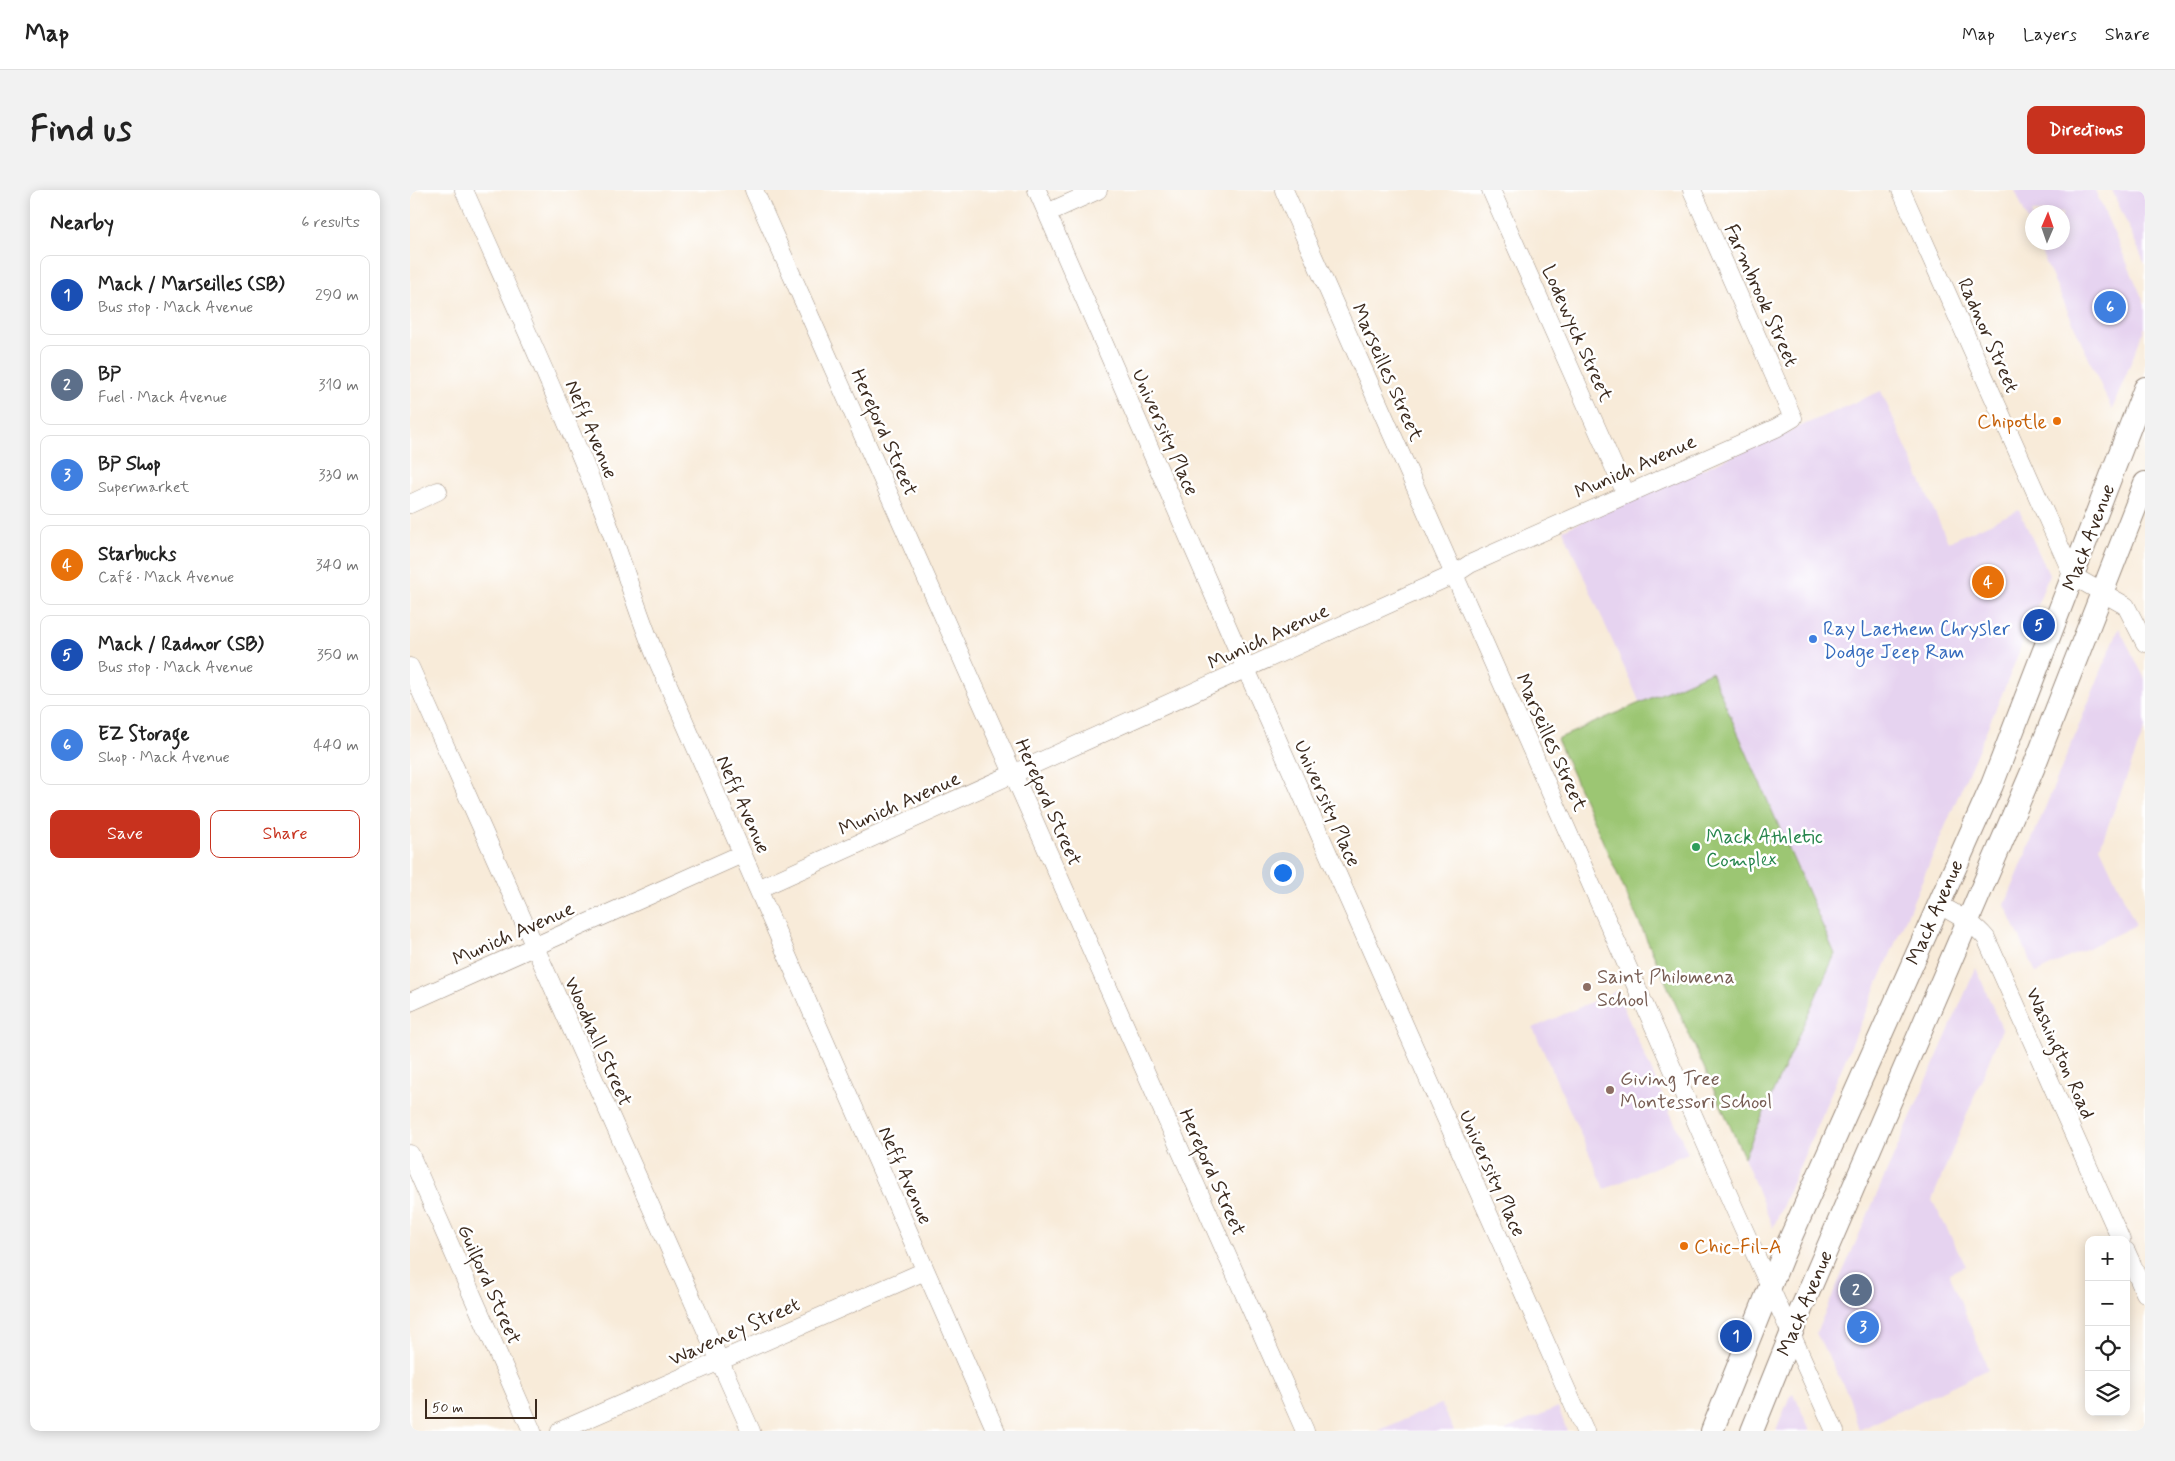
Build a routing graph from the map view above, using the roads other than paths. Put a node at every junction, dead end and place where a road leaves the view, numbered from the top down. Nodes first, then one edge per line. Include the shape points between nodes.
1 (464, 190) edge
2 (754, 190) edge
3 (1037, 190) edge
4 (1098, 190) edge
5 (1284, 190) edge
6 (1491, 190) edge
7 (1692, 190) edge
8 (1901, 190) edge
9 (1047, 213) junction
10 (2145, 388) edge
11 (1793, 418) joint
12 (2145, 483) edge
13 (438, 491) dead end
14 (1626, 494) junction
15 (410, 504) edge
16 (1455, 574) junction
17 (2073, 576) junction
18 (2103, 592) junction
19 (2145, 643) edge
20 (410, 667) edge
21 (1246, 669) junction
22 (1013, 775) junction
23 (742, 854) junction
24 (758, 889) junction
25 (1938, 904) junction
26 (1968, 921) junction
27 (534, 946) junction
28 (410, 1002) edge
29 (410, 1154) edge
30 (2119, 1236) edge
31 (2130, 1260) edge
32 (925, 1271) junction
33 (1770, 1286) junction
34 (2145, 1293) edge
35 (1790, 1334) junction
36 (719, 1360) junction
37 (532, 1431) edge
38 (560, 1431) edge
39 (750, 1431) edge
40 (996, 1431) edge
41 (1305, 1431) edge
42 (1585, 1431) edge
43 (1712, 1431) edge
44 (1752, 1431) edge
45 (1835, 1431) edge

1 - 23 street, Neff Avenue via 559,406 603,512 647,634
2 - 22 street, Hereford Street
3 - 9 street, University Place
4 - 9 street
5 - 16 street, Marseilles Street
6 - 14 street, Lodewyck Street
7 - 11 street, Farmbrook Street
8 - 17 street, Radnor Street
9 - 21 street, University Place
10 - 17 main road, Mack Avenue
11 - 14 street, Munich Avenue
12 - 18 main road, Mack Avenue
13 - 15 street
14 - 16 street, Munich Avenue via 1470,564
16 - 21 street, Munich Avenue
16 - 33 street, Marseilles Street
17 - 18 street
17 - 25 main road, Mack Avenue via 1992,785
18 - 19 street via 2126,606
18 - 26 main road, Mack Avenue
20 - 27 street, Woodhall Street
21 - 22 street, Munich Avenue
21 - 42 street, University Place
22 - 24 street, Munich Avenue
22 - 41 street, Hereford Street
23 - 24 street, Neff Avenue
23 - 27 street, Munich Avenue
24 - 32 street, Neff Avenue
25 - 26 street, Washington Road
25 - 33 main road, Mack Avenue
26 - 30 street, Washington Road via 1986,938
26 - 35 main road, Mack Avenue
27 - 28 street, Munich Avenue
27 - 36 street, Woodhall Street
29 - 37 street, Guilford Street
31 - 34 street
32 - 36 street, Waveney Street
32 - 40 street, Neff Avenue
33 - 35 street, Marseilles Street
33 - 43 main road, Mack Avenue
35 - 44 main road, Mack Avenue
35 - 45 street, Marseilles Street
36 - 38 street, Waveney Street
36 - 39 street, Woodhall Street

